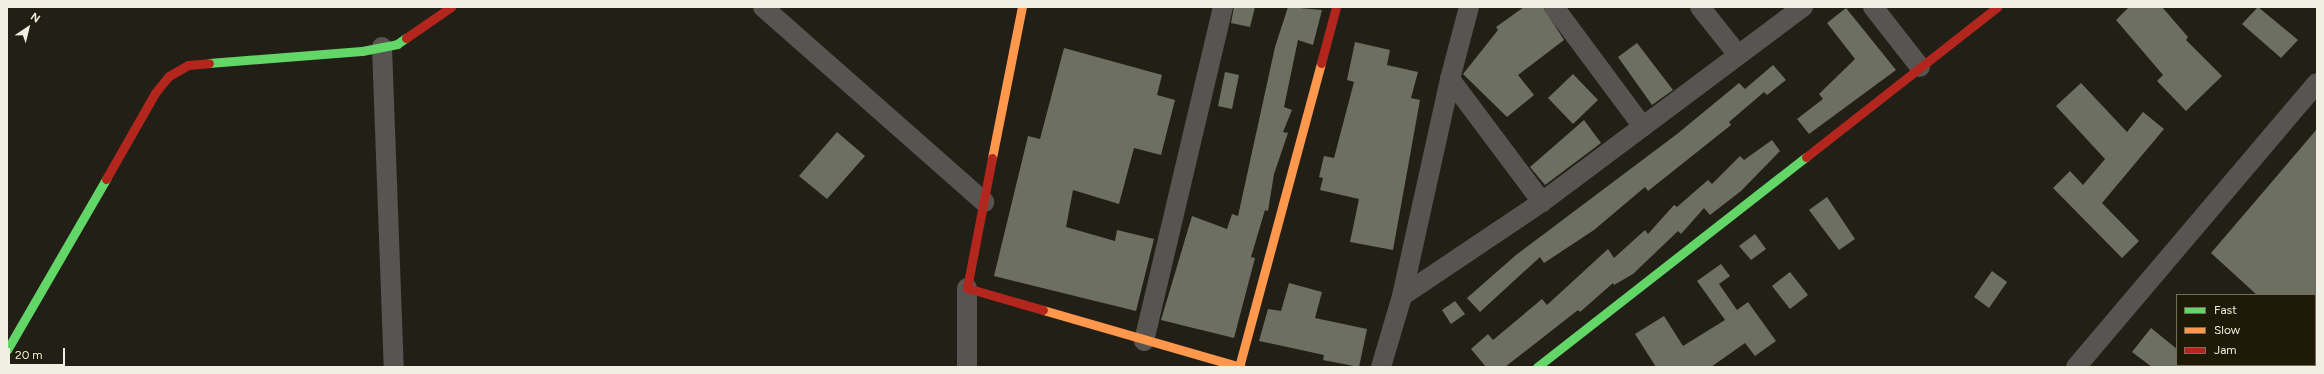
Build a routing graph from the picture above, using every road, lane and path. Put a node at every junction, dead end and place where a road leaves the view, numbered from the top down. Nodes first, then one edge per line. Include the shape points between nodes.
1 (451, 7) edge
2 (763, 7) edge
3 (1022, 7) edge
4 (1223, 7) edge
5 (1336, 7) edge
6 (1469, 7) edge
7 (1554, 7) edge
8 (1700, 7) edge
9 (1803, 7) edge
10 (1873, 7) edge
11 (1997, 7) edge
12 (382, 47) junction
13 (1738, 55) junction
14 (1920, 68) junction
15 (1450, 79) junction
16 (2317, 83) edge
17 (1643, 127) junction
18 (984, 202) junction
19 (1542, 202) junction
20 (967, 288) junction
21 (1402, 296) junction
22 (1144, 342) junction
23 (7, 350) edge
24 (394, 367) edge
25 (967, 367) edge
26 (1240, 367) edge
27 (1381, 367) edge
28 (1537, 367) edge
29 (2076, 367) edge

1 - 12 street via 410,38
2 - 18 street
3 - 18 street
4 - 22 street
5 - 26 street
6 - 15 street
7 - 17 street
8 - 13 street
9 - 13 street
10 - 14 street
11 - 14 street
12 - 23 street via 188,65 169,76 155,93
12 - 24 street
13 - 17 street
14 - 28 street
15 - 19 street
15 - 21 street
16 - 29 street
17 - 19 street
18 - 20 street
19 - 21 street
20 - 22 street
20 - 25 street
21 - 27 street
22 - 26 street

